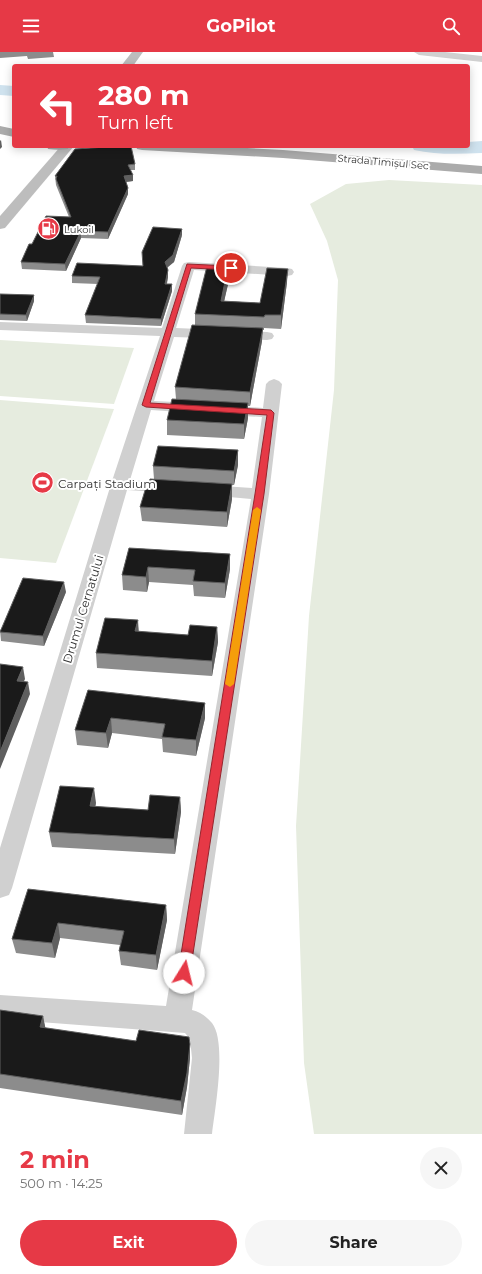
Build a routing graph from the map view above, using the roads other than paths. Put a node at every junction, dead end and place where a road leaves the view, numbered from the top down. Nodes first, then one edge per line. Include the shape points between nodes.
1 (138, 52) edge
2 (420, 52) edge
3 (482, 59) edge
4 (129, 64) edge
5 (0, 124) edge
6 (12, 126) edge
7 (0, 130) edge
8 (12, 133) edge
9 (46, 148) edge
10 (66, 148) edge
11 (177, 148) edge
12 (236, 148) edge
13 (283, 154) junction
14 (482, 170) edge
15 (38, 179) junction
16 (0, 225) edge
17 (287, 272) edge
18 (0, 326) edge
19 (169, 332) junction
20 (267, 336) dead end
21 (274, 384) dead end
22 (146, 405) junction
23 (271, 413) junction
24 (120, 484) junction
25 (260, 494) junction
26 (0, 888) edge
27 (0, 1007) edge
28 (177, 1019) junction
29 (198, 1134) edge

1 - 4 main road
2 - 3 street
5 - 6 main road
7 - 8 main road
9 - 15 main road via 47,155
10 - 15 main road
11 - 13 main road, Strada Timișul Sec
12 - 13 main road, Strada Timișul Sec
13 - 14 main road, Strada Timișul Sec
15 - 16 main road
17 - 19 street, Drumul Cernatului via 189,266
18 - 19 street
19 - 20 street
19 - 22 street, Drumul Cernatului
21 - 23 street
22 - 23 street
22 - 24 street, Drumul Cernatului
23 - 25 street
24 - 25 street
24 - 26 street, Drumul Cernatului
25 - 28 street
27 - 28 street
28 - 29 street via 192,1022 203,1033 206,1058

